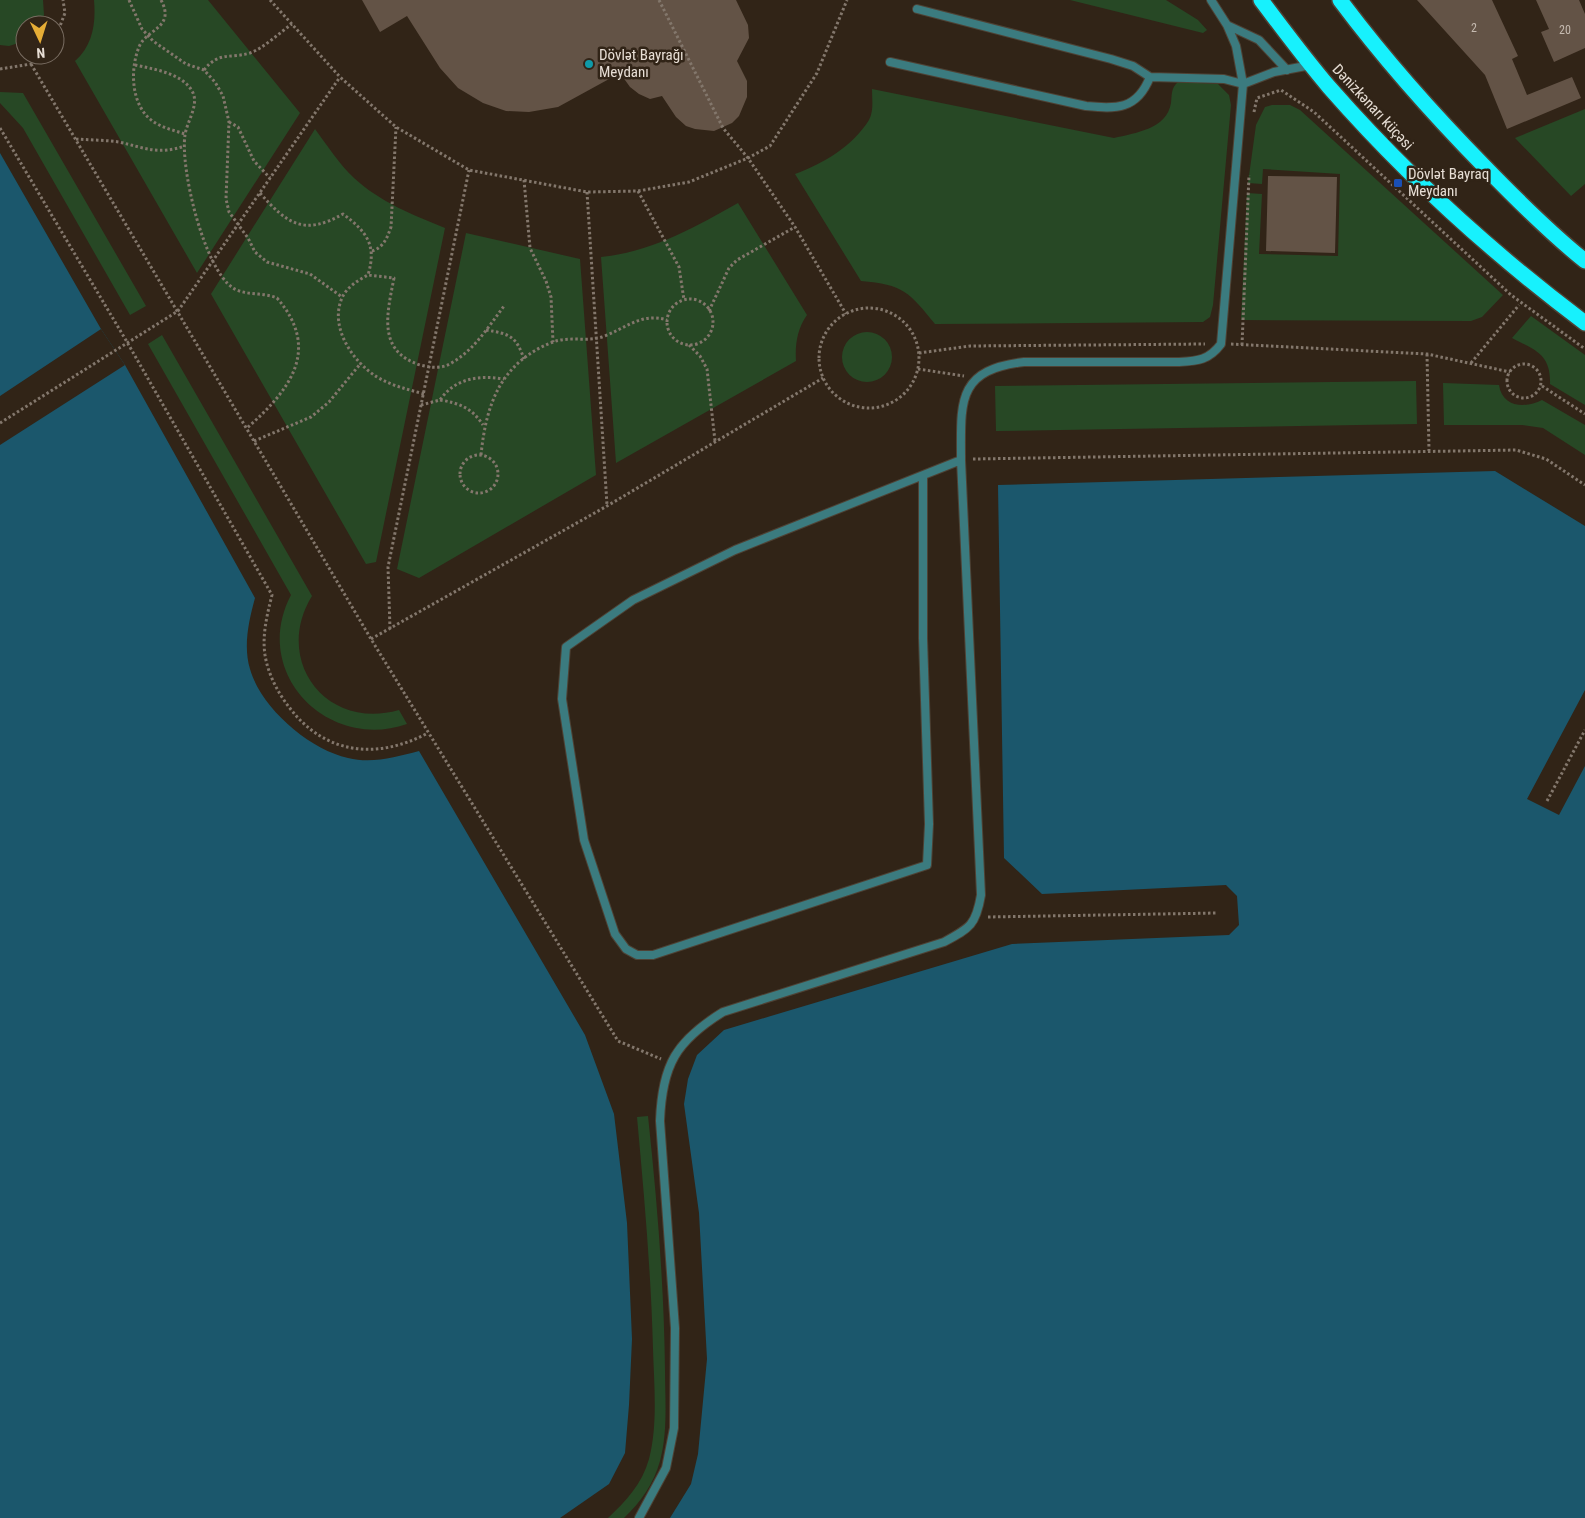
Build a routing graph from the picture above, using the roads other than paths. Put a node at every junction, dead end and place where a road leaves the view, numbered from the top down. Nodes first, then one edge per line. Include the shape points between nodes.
1 (1211, 0) edge
2 (1261, 0) edge
3 (1340, 0) edge
4 (917, 9) dead end
5 (1226, 25) junction
6 (890, 62) dead end
7 (1311, 65) junction
8 (1288, 70) junction
9 (1150, 77) junction
10 (1243, 84) junction
11 (1585, 261) edge
12 (1585, 324) edge
13 (960, 460) junction
14 (923, 476) junction
15 (639, 1518) edge

1 - 5 lane
2 - 7 highway, Dənizkənarı küçəsi
3 - 11 highway via 1452,133 1558,239
4 - 9 lane via 1111,59
5 - 8 lane via 1259,40
5 - 10 lane via 1236,46
6 - 9 lane via 1086,106 1112,108 1125,106 1145,90
7 - 8 lane
7 - 12 highway, Dənizkənarı küçəsi via 1373,134 1469,230
8 - 10 lane
9 - 10 lane via 1224,78
10 - 13 lane via 1221,344 1213,354 1198,361 1024,362 1003,364 986,371 971,382 964,401
13 - 14 lane
13 - 15 lane via 981,895 978,917 963,932 944,942 723,1012 683,1042 671,1063 661,1096 660,1121 675,1328 674,1428 666,1468
14 - 14 lane via 927,865 653,955 637,955 626,949 615,934 584,840 562,699 566,648 633,600 735,550

